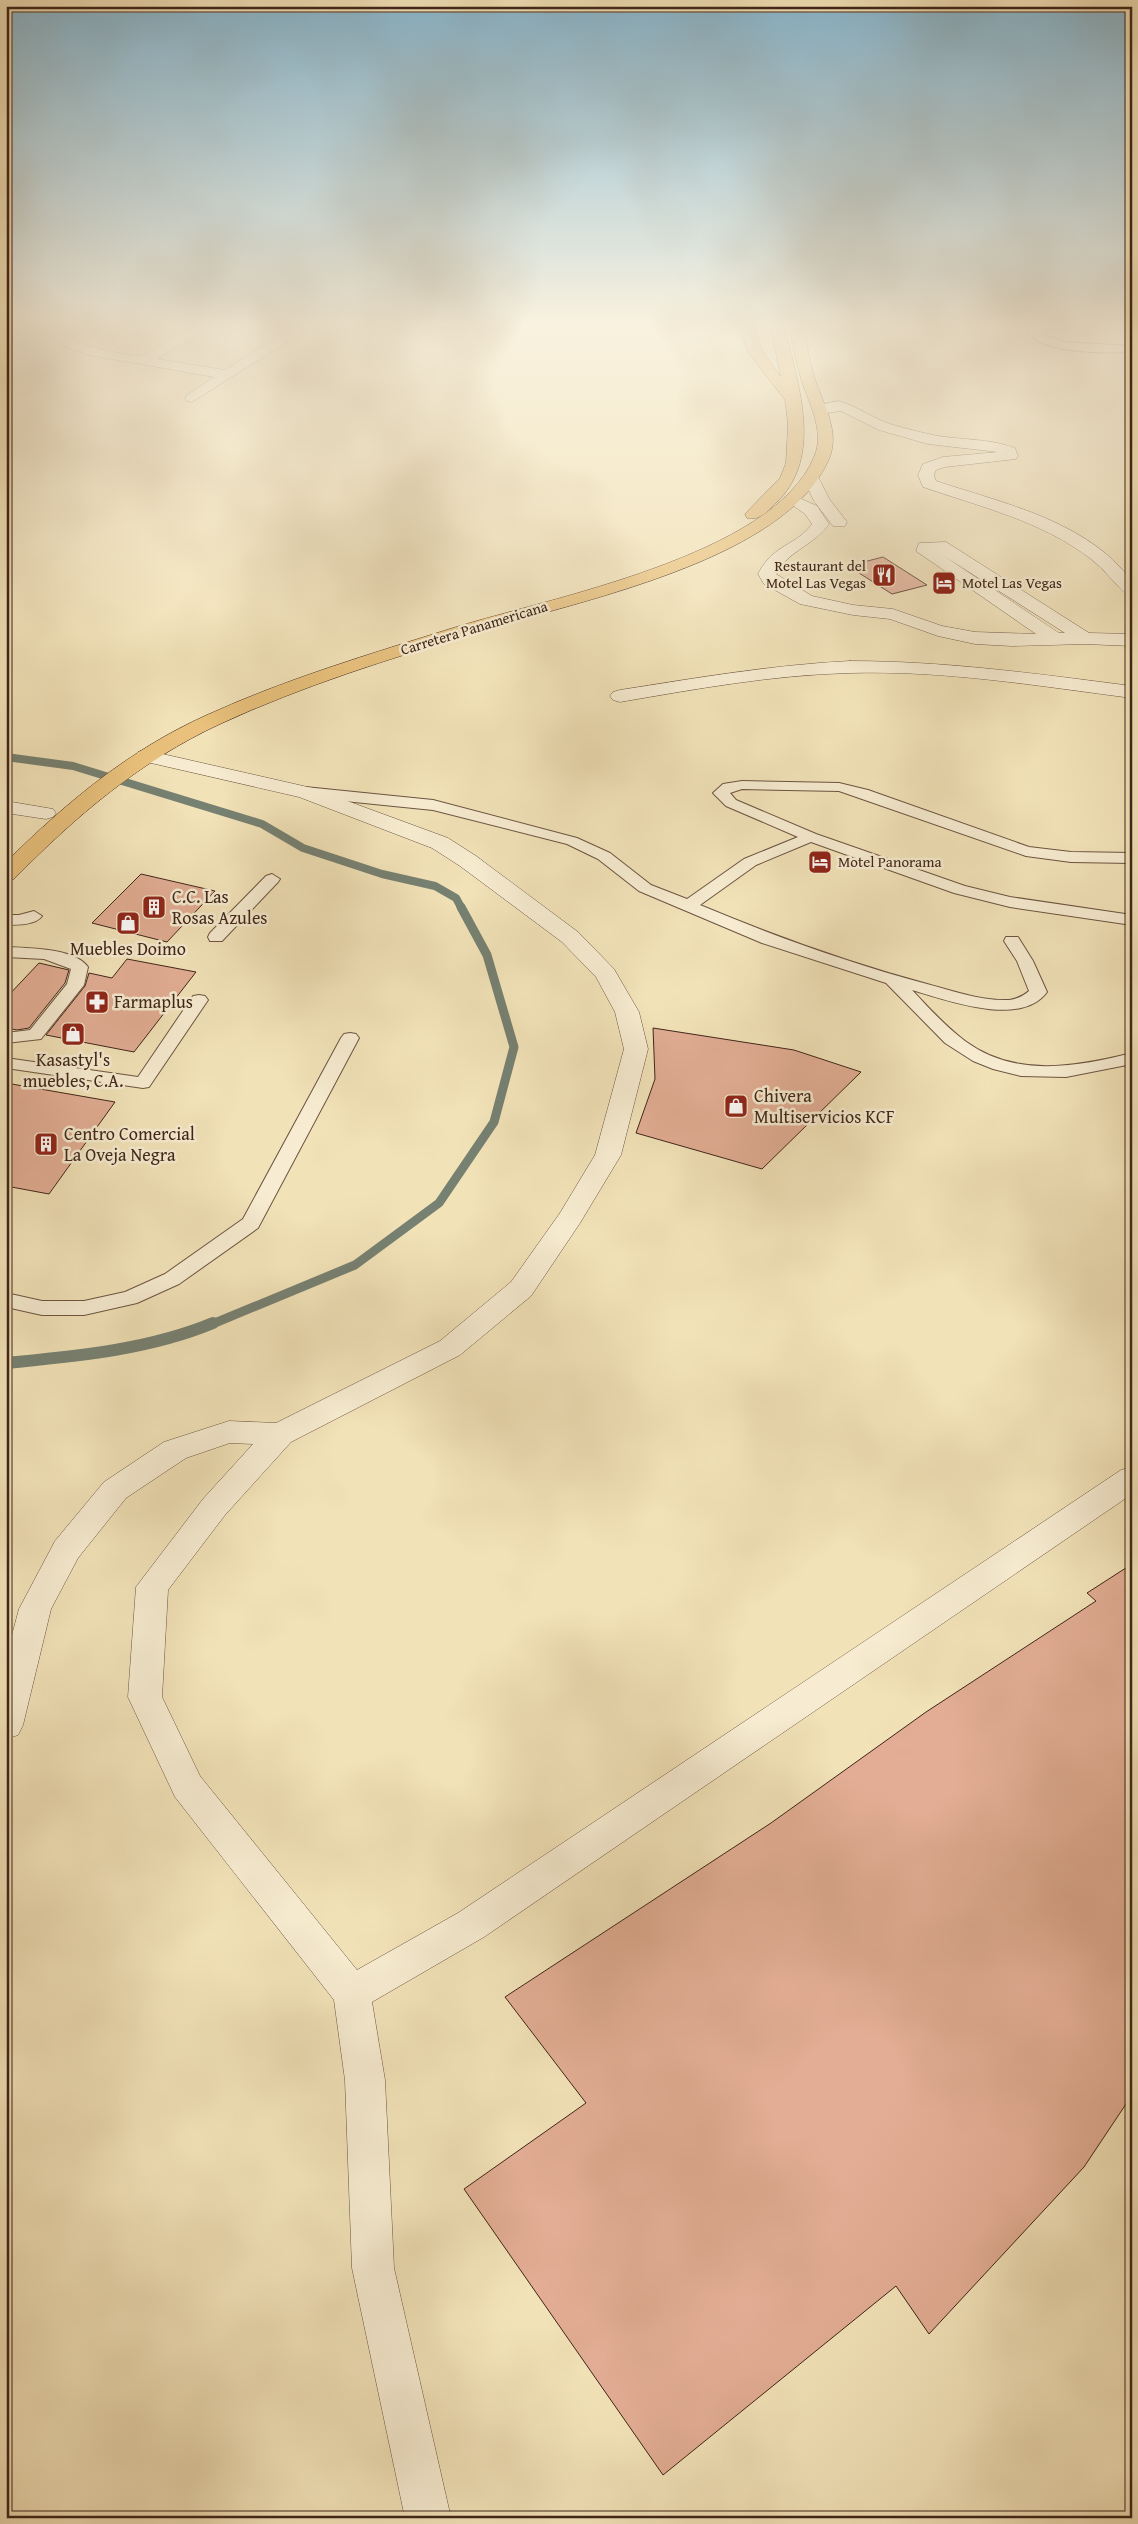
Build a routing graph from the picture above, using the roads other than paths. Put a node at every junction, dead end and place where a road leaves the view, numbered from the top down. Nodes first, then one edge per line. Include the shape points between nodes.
1 (797, 441) edge
2 (824, 441) edge
3 (937, 441) edge
4 (811, 478) junction
5 (795, 501) junction
6 (1132, 590) edge
7 (893, 614) junction
8 (1054, 638) junction
9 (1085, 638) junction
10 (1132, 640) edge
11 (1132, 692) edge
12 (620, 696) dead end
13 (136, 761) junction
14 (305, 792) junction
15 (6, 807) edge
16 (46, 812) junction
17 (811, 837) junction
18 (6, 851) edge
19 (1132, 858) edge
20 (6, 874) edge
21 (272, 879) dead end
22 (688, 906) junction
23 (34, 916) dead end
24 (6, 920) edge
25 (1132, 920) edge
26 (216, 937) dead end
27 (1012, 941) dead end
28 (6, 952) edge
29 (893, 980) junction
30 (199, 1000) dead end
31 (6, 1038) edge
32 (350, 1038) dead end
33 (1132, 1058) edge
34 (6, 1063) edge
35 (6, 1300) edge
36 (280, 1434) junction
37 (1132, 1478) edge
38 (6, 1725) edge
39 (352, 1993) junction
40 (428, 2518) edge

1 - 16 main road, Carretera Panamericana via 788,478 770,501 747,519 717,534 661,556 335,656 280,676 153,732 107,762
2 - 4 main road, Carretera Panamericana via 825,448
3 - 6 street via 1000,447 1009,451 1010,456 960,460 929,467 926,475 929,484 1022,515 1060,532 1097,555
4 - 5 main road, Carretera Panamericana
4 - 7 street via 822,501 840,523 834,536 790,565 787,577 817,589 871,600
5 - 7 street via 811,510 821,524 815,534 777,555 767,574 770,580 806,600
5 - 13 main road, Carretera Panamericana via 754,530 698,555 622,584 310,680 183,734
7 - 8 street via 938,631 975,638
8 - 9 street
8 - 9 street via 925,551 925,547 940,546
9 - 10 street
11 - 12 street via 1030,678 883,666 746,675
13 - 14 street
13 - 20 main road, Carretera Panamericana via 91,794
14 - 22 lane via 433,805 572,841 604,856 645,888
14 - 36 street via 440,843 570,937 606,974 627,1012 636,1049 608,1155 571,1217 521,1289 450,1348
15 - 16 street
16 - 18 main road, Carretera Panamericana
17 - 19 lane via 731,802 721,793 728,787 742,785 839,787 1026,851 1071,857
17 - 22 lane via 750,862
17 - 25 lane via 960,890 1010,902
21 - 26 lane
22 - 29 lane via 768,939
23 - 24 lane
27 - 29 lane via 1038,992 1027,1001 1009,1005 974,1002
28 - 31 lane via 45,953 67,958 80,967 75,985 35,1035
29 - 33 lane via 959,1046 991,1064 1023,1072 1042,1072 1078,1069
30 - 34 lane via 143,1083
32 - 35 lane via 251,1223 172,1279 130,1298 84,1308 42,1308
36 - 38 street via 229,1432 175,1450 115,1490 66,1550 35,1609
36 - 39 street via 214,1507 152,1587 145,1697 187,1786
37 - 39 street via 471,1925
39 - 40 street via 365,2080 373,2268

